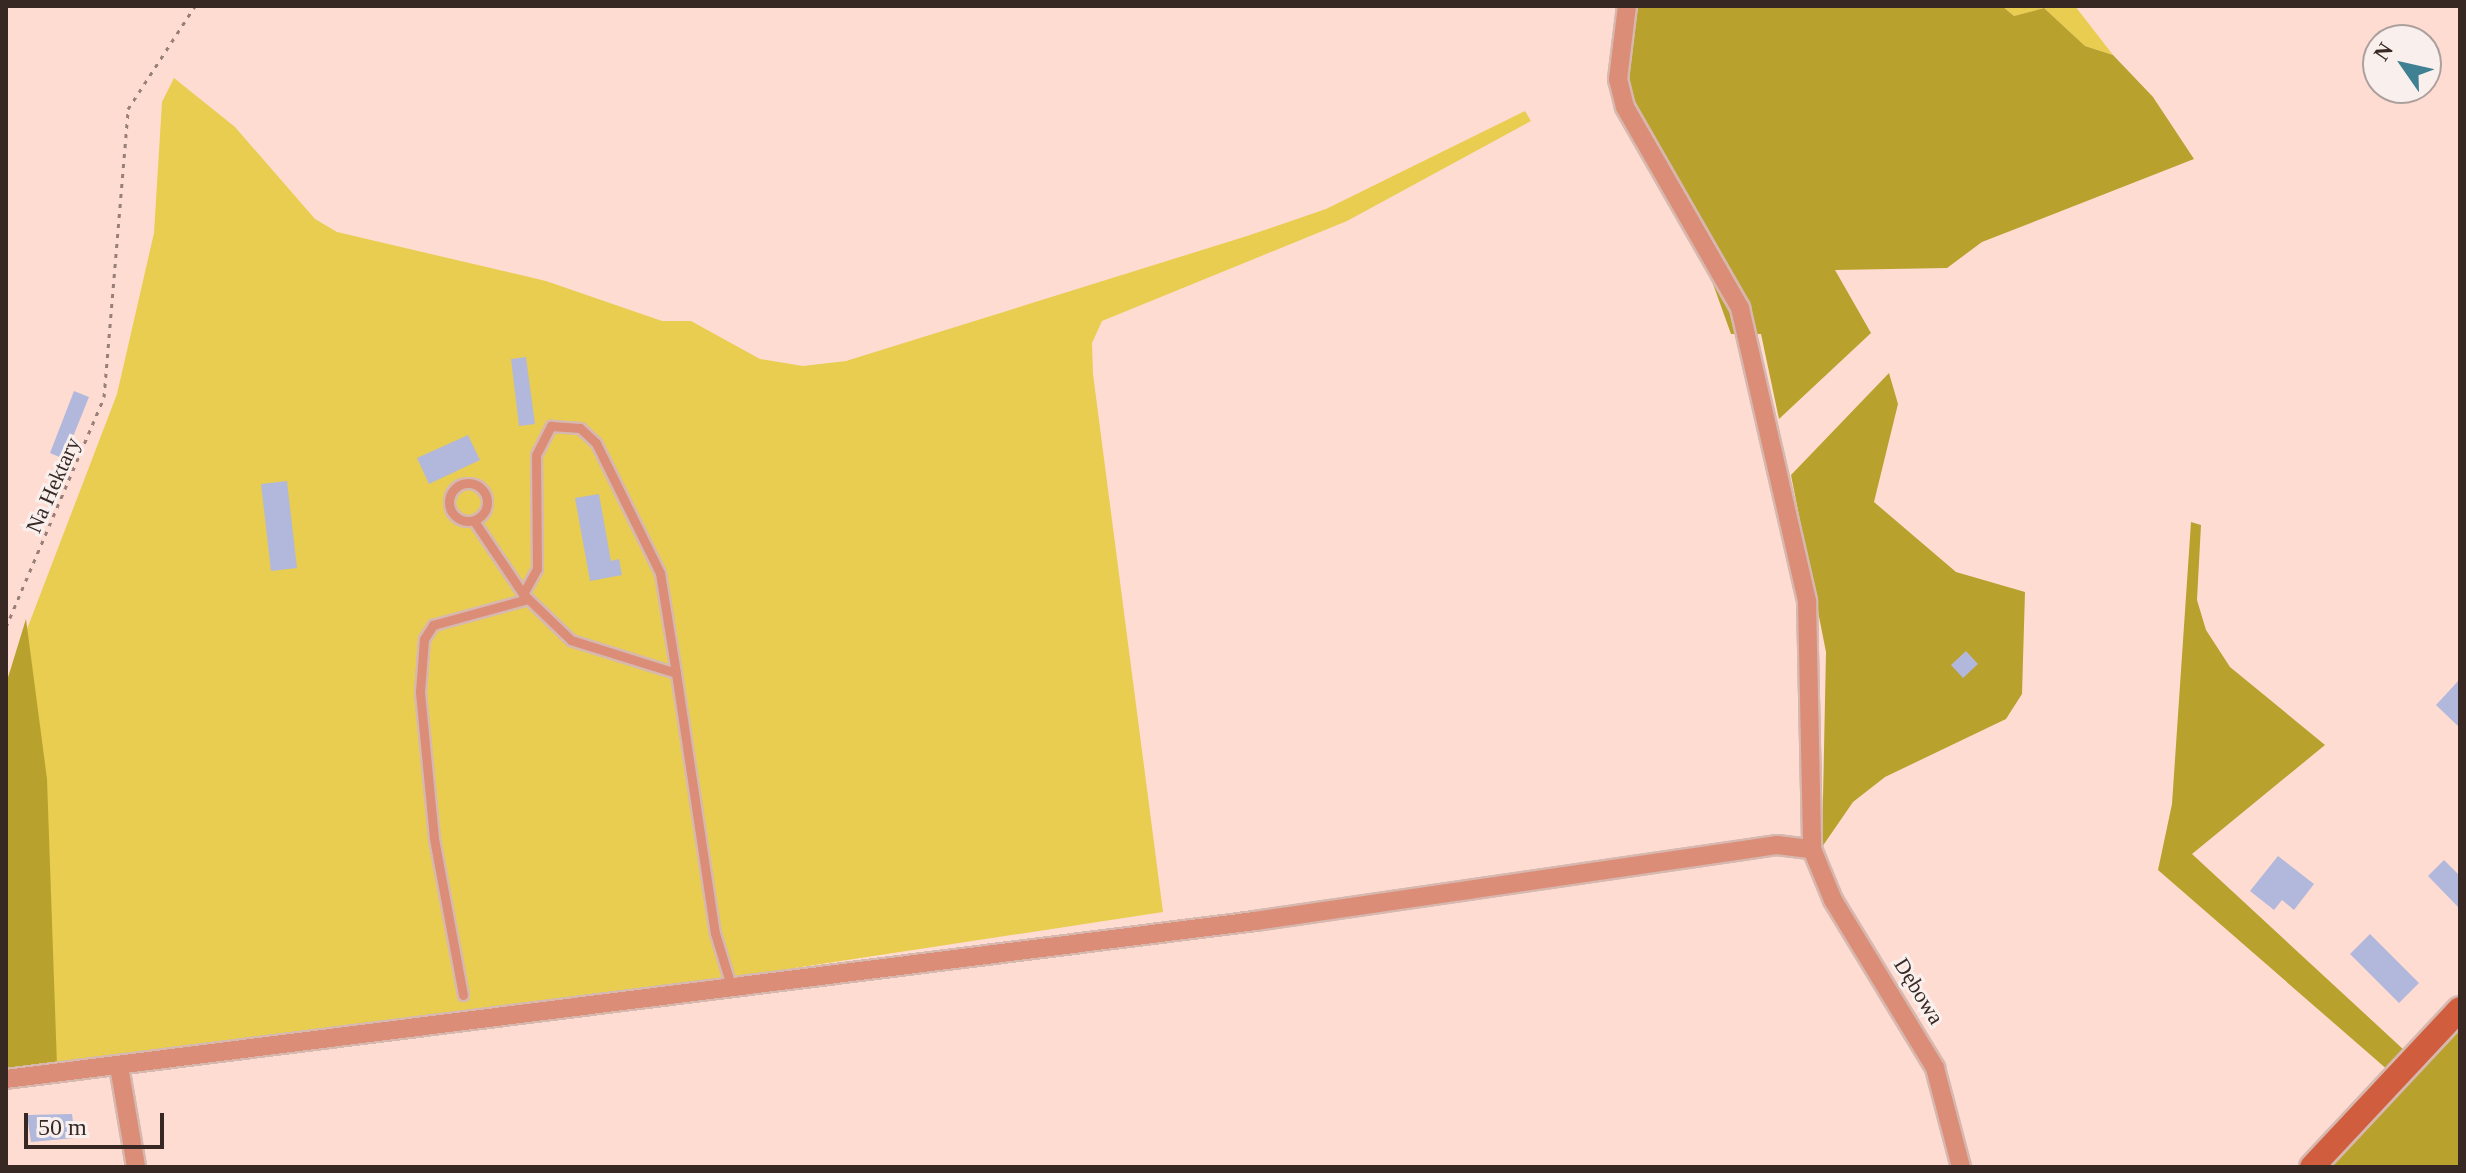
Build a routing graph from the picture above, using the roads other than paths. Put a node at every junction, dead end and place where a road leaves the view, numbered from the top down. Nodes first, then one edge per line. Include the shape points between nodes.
1 (1627, 6) edge
2 (474, 521) junction
3 (526, 596) junction
4 (676, 673) junction
5 (1812, 849) junction
6 (732, 989) junction
7 (463, 995) dead end
8 (2460, 1009) edge
9 (119, 1066) junction
10 (6, 1079) edge
11 (136, 1167) edge
12 (1961, 1167) edge
13 (2312, 1167) edge

1 - 5 street via 1618,79 1625,107 1740,308 1807,601
2 - 2 lane via 452,514 448,498 466,482 487,494 485,512
2 - 3 lane
3 - 4 lane via 595,652
3 - 4 lane via 537,569 540,443 551,426 580,428 596,443 660,573
3 - 7 lane via 433,625 424,639 420,692 432,822
4 - 6 lane via 715,933
5 - 6 street via 1777,845 1664,867
5 - 12 street, Dębowa via 1833,900 1935,1068
6 - 9 street
8 - 13 street
9 - 10 street
9 - 11 street

